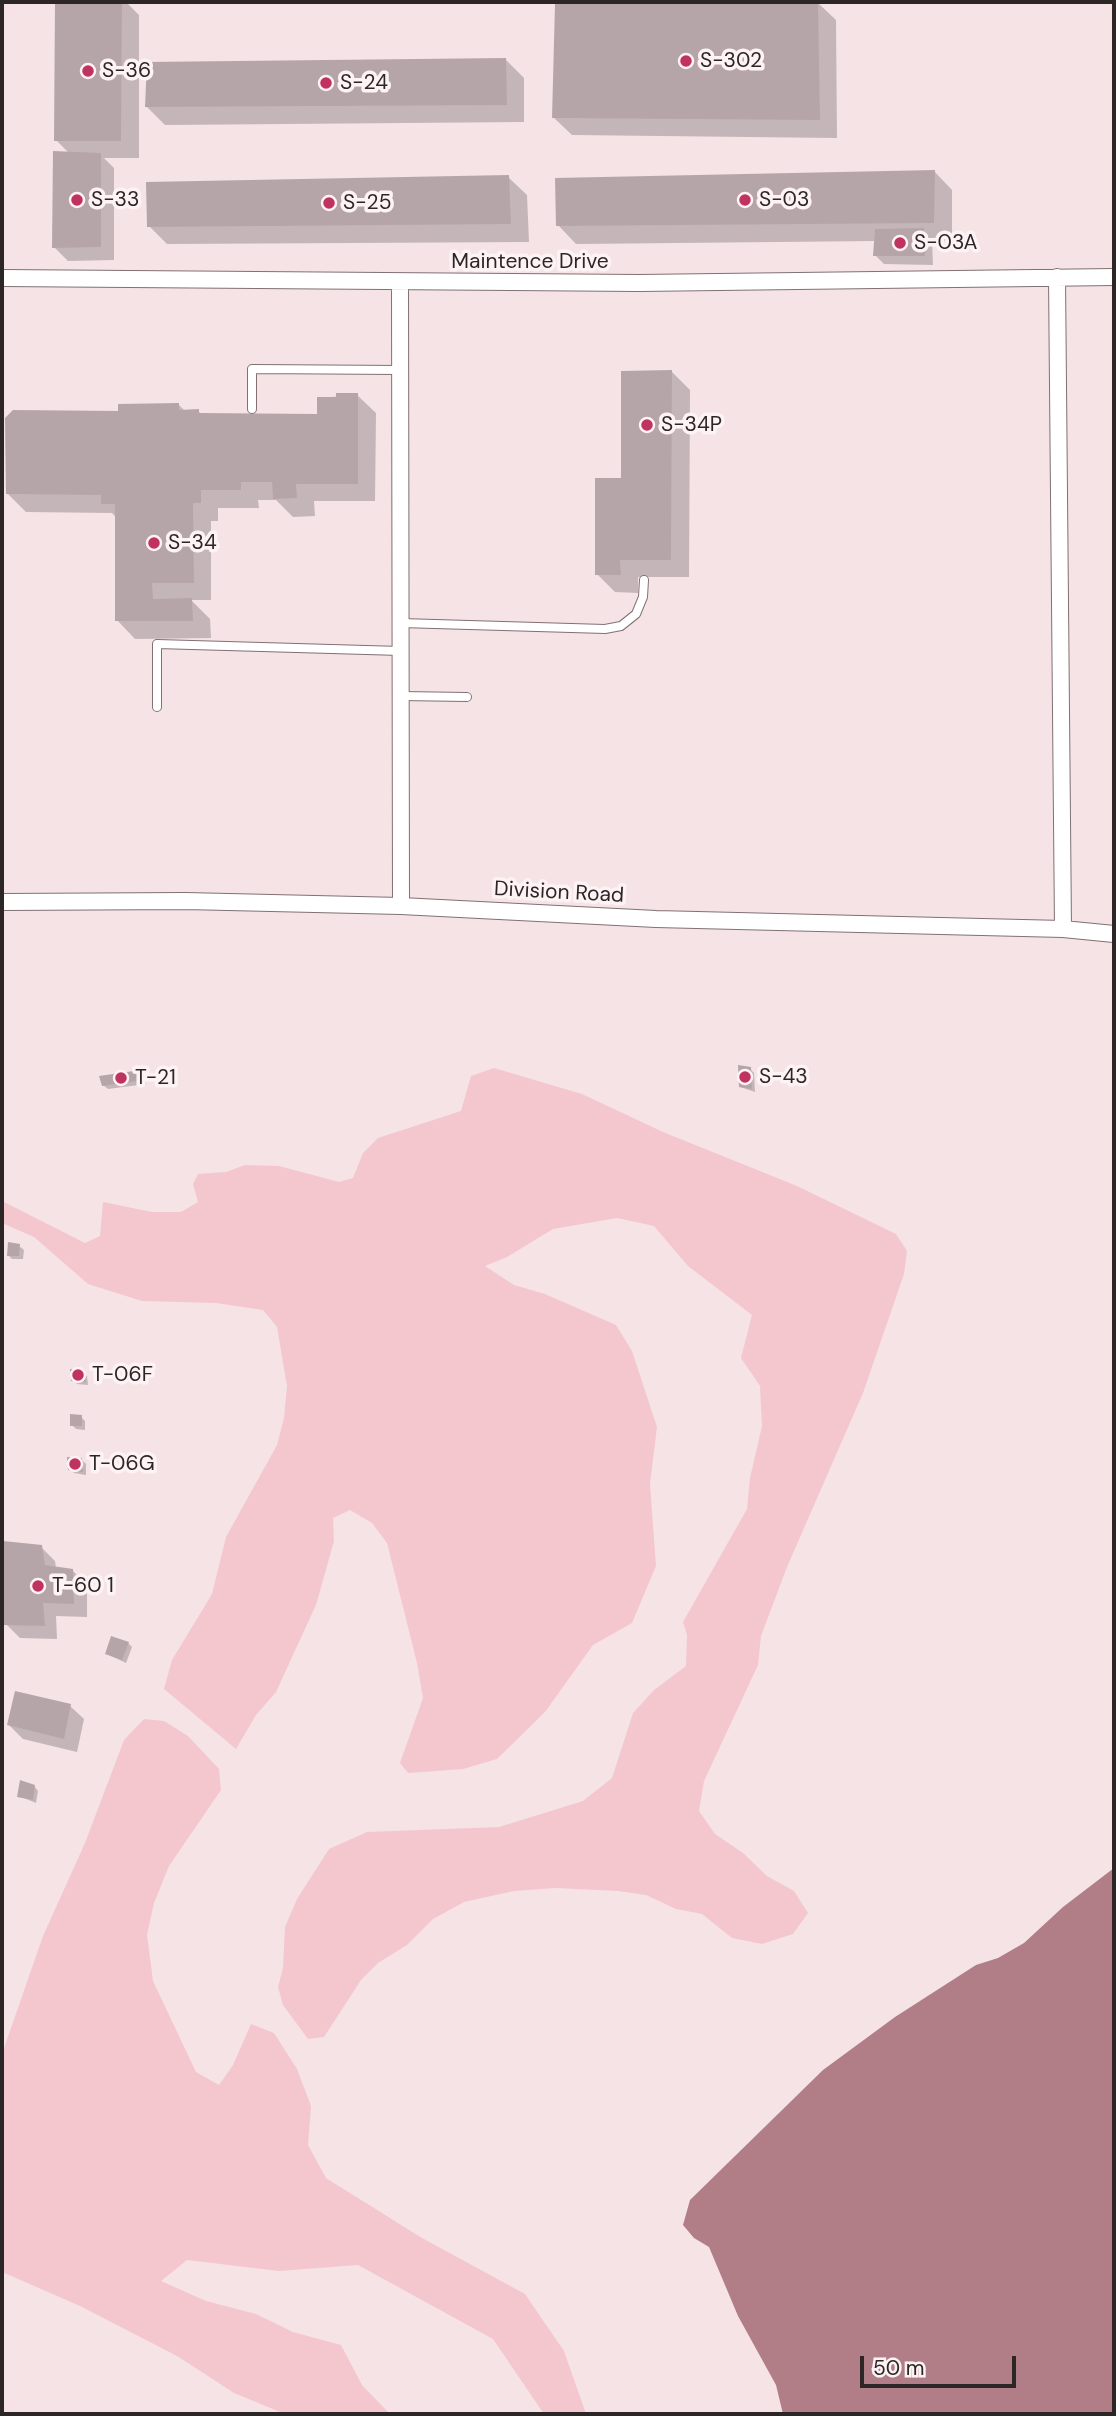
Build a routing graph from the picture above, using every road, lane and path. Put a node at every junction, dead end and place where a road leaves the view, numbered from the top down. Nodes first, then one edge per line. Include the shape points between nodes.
1 (1057, 277) junction
2 (1114, 277) edge
3 (2, 278) edge
4 (400, 282) junction
5 (400, 370) junction
6 (252, 409) dead end
7 (644, 579) dead end
8 (401, 623) junction
9 (401, 651) junction
10 (401, 696) junction
11 (467, 697) dead end
12 (158, 707) dead end
13 (2, 902) edge
14 (401, 906) junction
15 (1063, 929) junction
16 (1114, 934) edge

1 - 2 street, Maintence Drive
1 - 4 street, Maintence Drive via 639,284
1 - 15 street
3 - 4 street, Maintence Drive
4 - 5 street
5 - 6 lane via 252,369
5 - 8 street
7 - 8 lane via 636,614 621,626 605,629
8 - 9 street
9 - 10 street
9 - 12 lane via 157,644
10 - 11 lane
10 - 14 street
13 - 14 street, Division Road
14 - 15 street, Division Road via 656,919
15 - 16 street, Division Road

